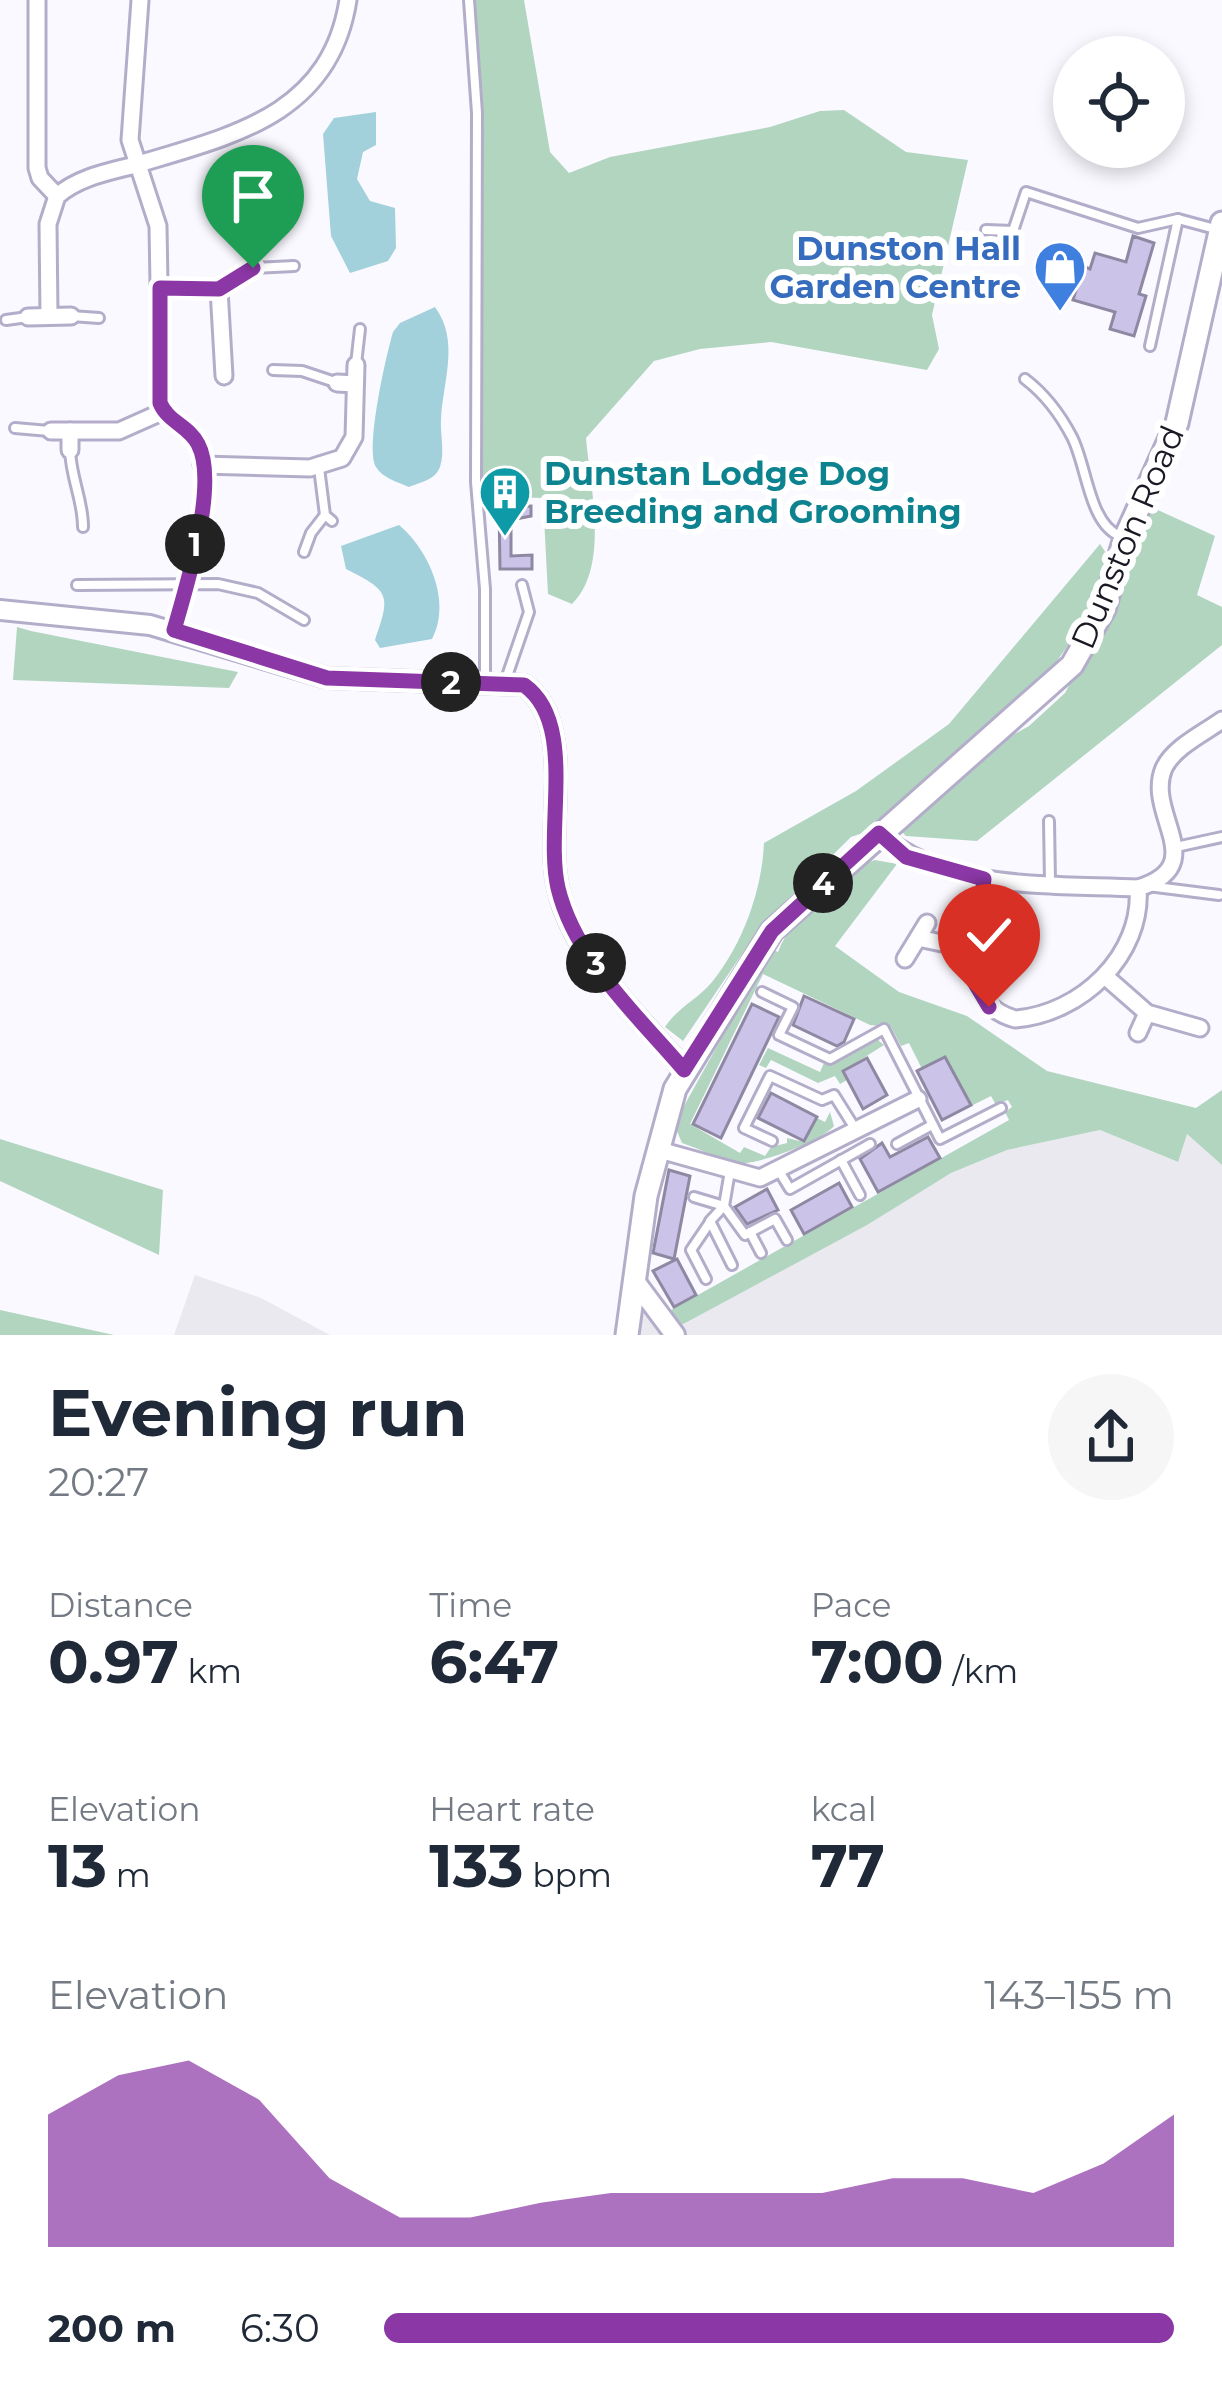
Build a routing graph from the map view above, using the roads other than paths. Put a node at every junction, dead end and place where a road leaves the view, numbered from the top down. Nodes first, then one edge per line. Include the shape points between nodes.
1 (37, 0) edge
2 (140, 0) edge
3 (348, 0) edge
4 (469, 0) edge
5 (137, 164) junction
6 (57, 196) junction
7 (1178, 220) junction
8 (1221, 226) edge
9 (986, 230) dead end
10 (294, 266) dead end
11 (160, 288) junction
12 (219, 289) junction
13 (49, 316) junction
14 (71, 316) joint
15 (28, 317) joint
16 (99, 319) dead end
17 (7, 320) dead end
18 (360, 329) dead end
19 (1150, 346) dead end
20 (356, 365) joint
21 (273, 370) dead end
22 (224, 376) dead end
23 (1025, 379) dead end
24 (337, 383) joint
25 (355, 384) junction
26 (164, 412) junction
27 (15, 428) dead end
28 (50, 431) joint
29 (70, 431) junction
30 (70, 450) joint
31 (202, 465) junction
32 (320, 468) junction
33 (83, 527) dead end
34 (1125, 538) junction
35 (304, 552) dead end
36 (188, 583) junction
37 (77, 585) dead end
38 (522, 585) dead end
39 (0, 610) edge
40 (304, 620) dead end
41 (174, 630) junction
42 (495, 683) junction
43 (1222, 720) edge
44 (1049, 821) dead end
45 (879, 833) junction
46 (1222, 837) edge
47 (1174, 847) junction
48 (984, 879) junction
49 (1050, 884) junction
50 (1142, 887) junction
51 (1219, 895) edge
52 (975, 950) junction
53 (905, 959) dead end
54 (1106, 977) junction
55 (762, 992) dead end
56 (1147, 1013) junction
57 (1200, 1028) dead end
58 (1138, 1033) dead end
59 (684, 1070) junction
60 (918, 1099) junction
61 (1000, 1108) dead end
62 (932, 1125) junction
63 (856, 1130) junction
64 (772, 1141) dead end
65 (870, 1144) dead end
66 (897, 1144) dead end
67 (656, 1149) junction
68 (841, 1160) junction
69 (730, 1169) junction
70 (777, 1169) junction
71 (860, 1195) dead end
72 (694, 1197) dead end
73 (724, 1206) junction
74 (710, 1221) junction
75 (750, 1232) junction
76 (787, 1240) dead end
77 (761, 1253) dead end
78 (732, 1265) dead end
79 (706, 1279) dead end
80 (634, 1280) junction
81 (628, 1335) edge
82 (675, 1335) edge

1 - 6 street via 37,168
2 - 5 street via 128,110
3 - 5 street via 320,70 292,103 261,124
4 - 42 lane via 477,112 476,482
5 - 6 street
5 - 11 street via 158,226
6 - 13 street via 48,224
7 - 8 lane
7 - 9 lane via 1138,228 1026,192 1013,231
7 - 19 lane
8 - 34 main road, Dunston Road via 1186,394
10 - 12 lane via 253,268
11 - 12 street
11 - 26 street
12 - 22 street
13 - 14 street
13 - 15 street
14 - 16 lane
15 - 17 lane
18 - 20 lane
20 - 25 street
21 - 24 lane
23 - 34 lane via 1074,440 1107,531
24 - 25 street
25 - 32 street via 354,437 342,458
26 - 29 street via 131,428
26 - 31 street via 197,441
27 - 28 lane
28 - 29 street
29 - 30 street
30 - 33 lane
31 - 32 street
31 - 36 street
32 - 35 lane via 329,518 311,532
34 - 45 main road, Dunston Road via 1104,608 1072,665
36 - 37 lane
36 - 40 lane via 243,588
36 - 41 street
38 - 42 lane via 529,612
39 - 41 street
41 - 42 street via 327,678
42 - 59 street via 524,685 546,705 555,746 552,838 572,931
43 - 47 street via 1162,772
44 - 49 lane
45 - 48 street via 906,857
45 - 59 main road, Dunston Road via 772,931
46 - 47 lane
47 - 50 street via 1165,876
48 - 49 street
48 - 52 street
49 - 50 street
50 - 51 lane
50 - 54 street via 1135,928
52 - 53 street via 923,931
52 - 54 street via 980,996 1015,1019
54 - 56 street
55 - 60 lane via 793,1007 779,1035 830,1059 884,1028
56 - 57 street
56 - 58 street
59 - 67 main road, Dunston Road
60 - 62 lane
60 - 63 street
61 - 62 lane via 940,1139
62 - 66 lane
63 - 64 lane via 834,1095 822,1100 770,1076 744,1128
63 - 70 street
65 - 68 lane
67 - 69 street
67 - 80 main road, Dunston Road
68 - 70 lane via 790,1189
68 - 71 lane
69 - 70 street via 760,1178
69 - 73 lane
72 - 73 lane
73 - 74 lane
73 - 75 lane
74 - 78 lane
74 - 79 lane via 692,1250
75 - 76 lane via 775,1220
75 - 77 lane
80 - 81 main road, Dunston Road
80 - 82 street

